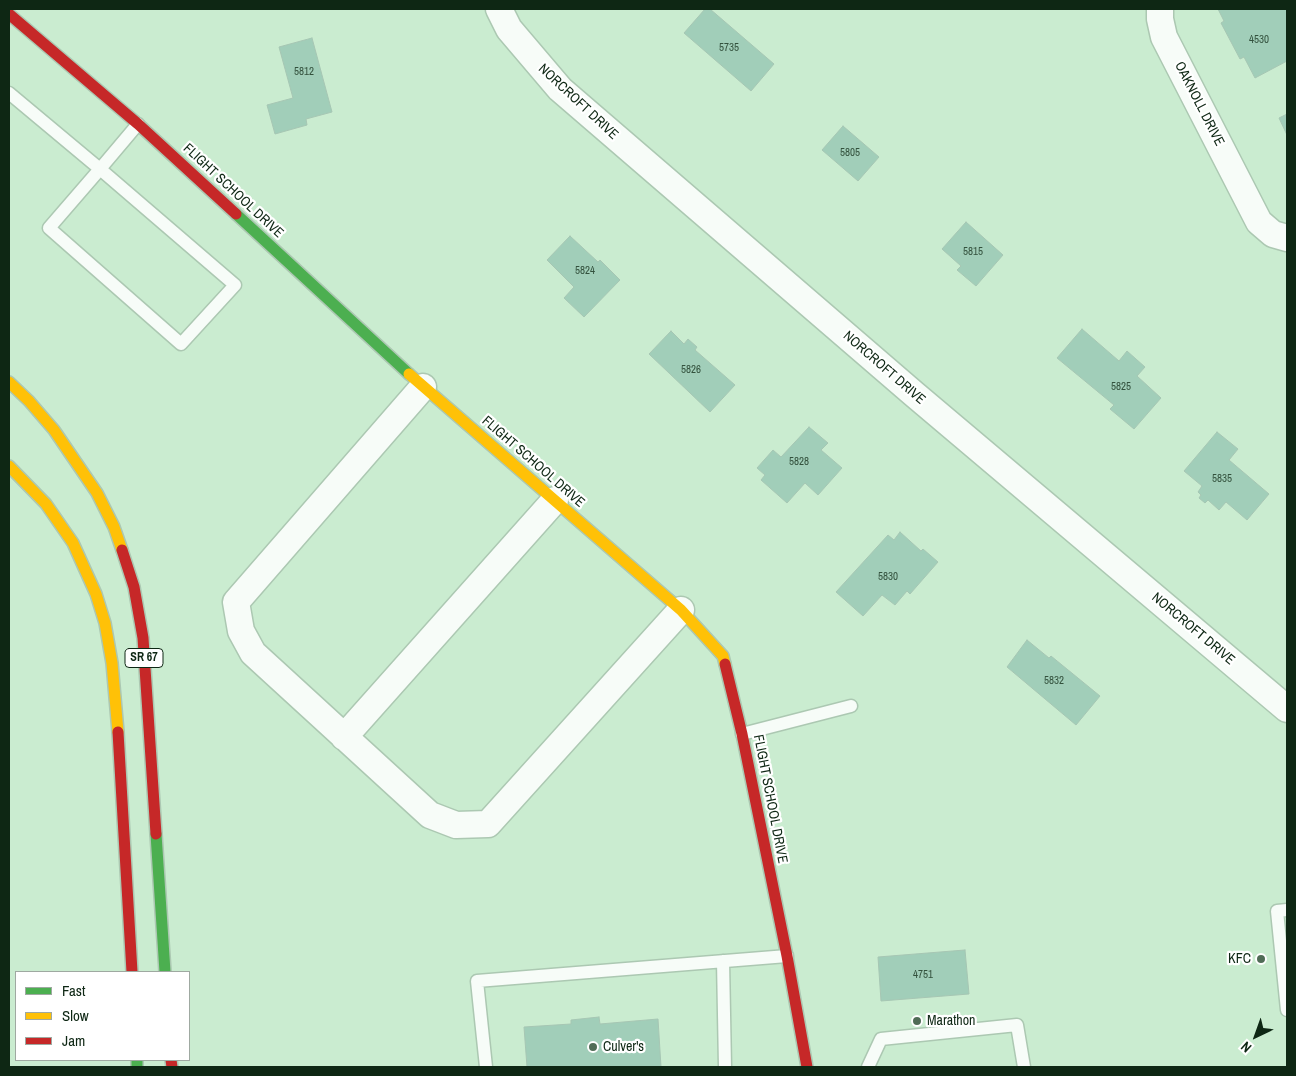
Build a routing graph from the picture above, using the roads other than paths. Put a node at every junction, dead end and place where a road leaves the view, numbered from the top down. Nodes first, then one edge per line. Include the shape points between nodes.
1 (499, 9) edge
2 (1160, 9) edge
3 (9, 14) edge
4 (9, 93) edge
5 (138, 124) junction
6 (100, 169) junction
7 (1287, 238) edge
8 (9, 382) edge
9 (423, 386) junction
10 (9, 466) edge
11 (554, 500) junction
12 (681, 610) junction
13 (851, 706) dead end
14 (1287, 709) edge
15 (742, 734) junction
16 (344, 737) junction
17 (1287, 910) edge
18 (786, 956) junction
19 (723, 961) junction
20 (132, 971) edge
21 (165, 971) edge
22 (1287, 1010) edge
23 (486, 1067) edge
24 (725, 1067) edge
25 (807, 1067) edge
26 (868, 1067) edge
27 (1024, 1067) edge

1 - 14 street, NORCROFT DRIVE via 509,29 560,89
2 - 7 street, OAKNOLL DRIVE via 1164,37 1259,222 1273,234
3 - 5 main road, FLIGHT SCHOOL DRIVE
4 - 6 lane
5 - 6 lane
5 - 9 main road, FLIGHT SCHOOL DRIVE
6 - 6 lane via 234,285 181,344 49,228
8 - 21 main road, SR 67 via 54,430 96,493 114,527 134,587 143,638
9 - 11 main road, FLIGHT SCHOOL DRIVE
9 - 16 street via 236,602 241,631 252,653
10 - 20 main road via 46,504 73,543 96,594 104,623 116,699
11 - 12 main road, FLIGHT SCHOOL DRIVE
11 - 16 street
12 - 15 main road, FLIGHT SCHOOL DRIVE via 723,656
12 - 16 street via 488,824 456,825 430,815
13 - 15 lane
15 - 18 main road, FLIGHT SCHOOL DRIVE
17 - 22 lane via 1277,911
18 - 19 lane
18 - 25 main road, FLIGHT SCHOOL DRIVE
19 - 23 lane via 477,981
19 - 24 lane
26 - 27 lane via 881,1039 1017,1025

